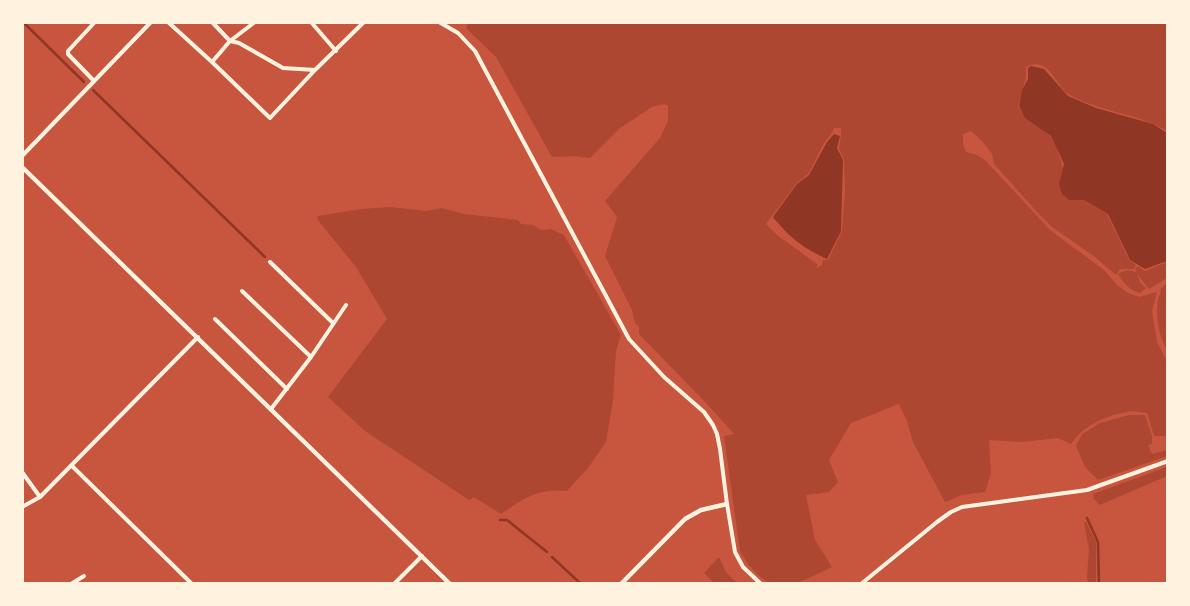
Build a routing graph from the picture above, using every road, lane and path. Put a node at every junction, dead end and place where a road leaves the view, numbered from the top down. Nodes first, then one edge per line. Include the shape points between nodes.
1 (95, 22) edge
2 (151, 22) edge
3 (168, 22) edge
4 (212, 22) edge
5 (255, 22) edge
6 (311, 22) edge
7 (364, 22) edge
8 (440, 22) edge
9 (230, 40) junction
10 (336, 51) junction
11 (212, 62) junction
12 (315, 70) junction
13 (94, 80) junction
14 (22, 156) edge
15 (22, 167) edge
16 (270, 262) dead end
17 (242, 291) dead end
18 (346, 304) dead end
19 (215, 319) dead end
20 (333, 323) junction
21 (198, 337) junction
22 (311, 357) junction
23 (287, 389) junction
24 (271, 409) junction
25 (1168, 461) edge
26 (72, 466) junction
27 (22, 472) edge
28 (40, 497) junction
29 (727, 504) junction
30 (22, 506) edge
31 (422, 556) junction
32 (84, 576) dead end
33 (71, 584) edge
34 (192, 584) edge
35 (394, 584) edge
36 (450, 584) edge
37 (621, 584) edge
38 (761, 584) edge
39 (861, 584) edge

1 - 13 street via 68,51
2 - 13 street
3 - 11 street
4 - 9 street
5 - 9 street
6 - 10 street
7 - 10 street
8 - 29 street via 464,39 478,56 629,340 704,412 713,425 718,434
9 - 11 street
9 - 12 street via 283,68
10 - 12 street
11 - 12 street via 270,118
13 - 14 street
15 - 21 street
16 - 20 street
17 - 22 street
18 - 20 street
19 - 23 street
20 - 22 street
21 - 24 street
21 - 26 street
22 - 23 street
23 - 24 street
24 - 31 street
25 - 39 street via 1087,490 951,512
26 - 28 street
26 - 34 street
27 - 28 street
28 - 30 street
29 - 37 street via 701,510 685,519
29 - 38 street via 736,552 744,567
31 - 35 street
31 - 36 street
32 - 33 street

